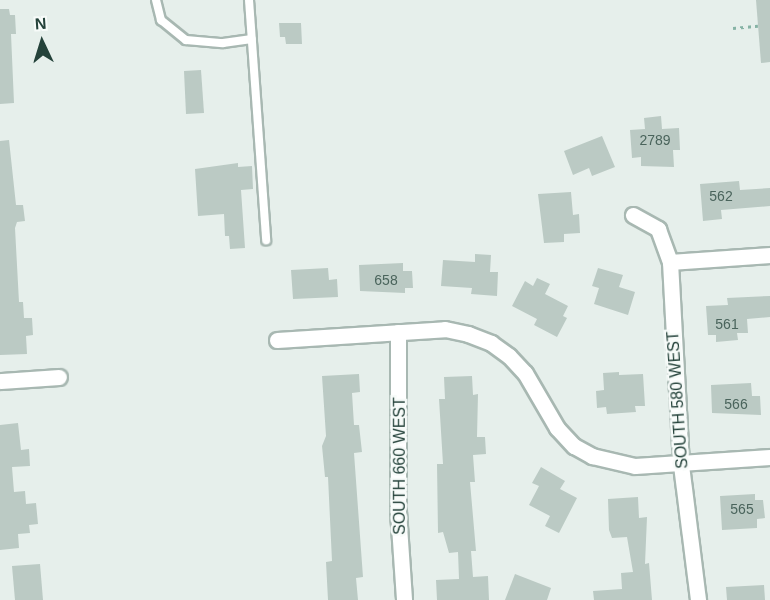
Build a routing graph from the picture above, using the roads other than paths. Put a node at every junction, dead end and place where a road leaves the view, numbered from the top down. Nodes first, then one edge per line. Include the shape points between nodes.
1 (156, 0) edge
2 (249, 0) edge
3 (252, 39) junction
4 (633, 215) dead end
5 (266, 240) dead end
6 (770, 255) edge
7 (670, 262) junction
8 (398, 332) junction
9 (277, 340) dead end
10 (59, 378) dead end
11 (0, 381) edge
12 (770, 457) edge
13 (681, 465) junction
14 (404, 600) edge
15 (698, 600) edge

1 - 3 lane via 161,20 186,40 223,43
2 - 3 lane
3 - 5 lane
4 - 7 street, SOUTH 580 WEST via 658,229
6 - 7 street
7 - 13 street, SOUTH 580 WEST
8 - 9 street
8 - 13 street via 445,329 491,343 525,373 557,428 574,446 614,463
8 - 14 street, SOUTH 660 WEST via 398,511
10 - 11 street
12 - 13 street
13 - 15 street, SOUTH 580 WEST

